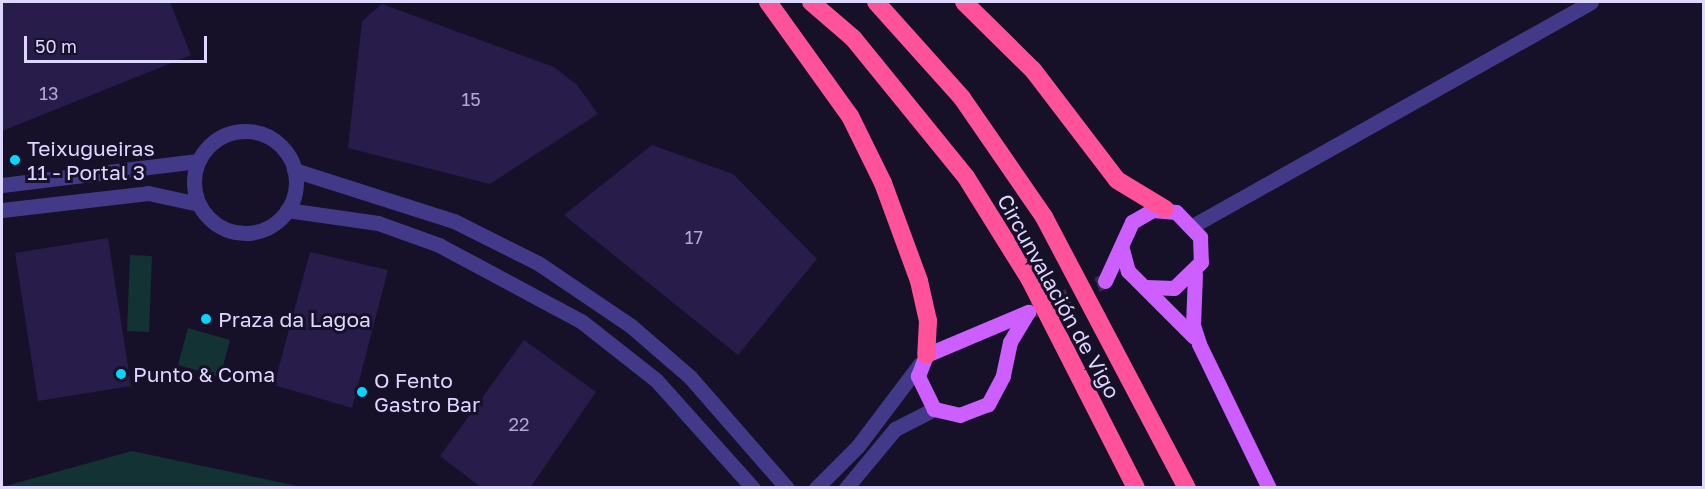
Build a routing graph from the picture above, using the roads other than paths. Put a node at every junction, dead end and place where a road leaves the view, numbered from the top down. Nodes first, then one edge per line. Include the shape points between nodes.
1 (768, 2) edge
2 (811, 2) edge
3 (876, 2) edge
4 (964, 2) edge
5 (1591, 2) edge
6 (198, 161) junction
7 (294, 170) junction
8 (2, 185) edge
9 (199, 204) junction
10 (1165, 209) junction
11 (2, 210) edge
12 (287, 210) junction
13 (1194, 225) junction
14 (1121, 246) junction
15 (1195, 274) junction
16 (1142, 284) junction
17 (1199, 344) junction
18 (923, 359) junction
19 (934, 409) junction
20 (753, 488) edge
21 (787, 488) edge
22 (816, 488) edge
23 (846, 488) edge
24 (1136, 488) edge
25 (1187, 488) edge
26 (1269, 488) edge

1 - 18 highway via 845,107 883,183 919,281 928,321
2 - 24 highway, Circunvalación de Vigo via 853,38 924,119 971,184 1030,280
3 - 25 highway, Circunvalación de Vigo via 962,98 1044,217
4 - 10 highway via 1033,70 1117,180
5 - 13 street
6 - 7 street via 224,135 253,131 279,144
6 - 8 street
6 - 9 street
7 - 12 street
7 - 21 street via 454,221 538,263 631,326 690,377
9 - 11 street via 148,193
9 - 12 street via 216,224 241,233 259,231
10 - 13 main road
10 - 14 main road via 1132,222
12 - 20 street via 378,223 440,245 581,321 656,380
13 - 15 main road via 1202,249
14 - 16 main road via 1128,271
14 - 16 main road via 1105,281
15 - 16 main road via 1174,288
15 - 17 main road via 1193,325
16 - 17 main road
17 - 26 main road
18 - 19 main road via 922,390
18 - 19 main road via 1028,312 1010,342 1003,376 988,404 960,415
18 - 22 street via 873,429
19 - 23 street via 895,429

